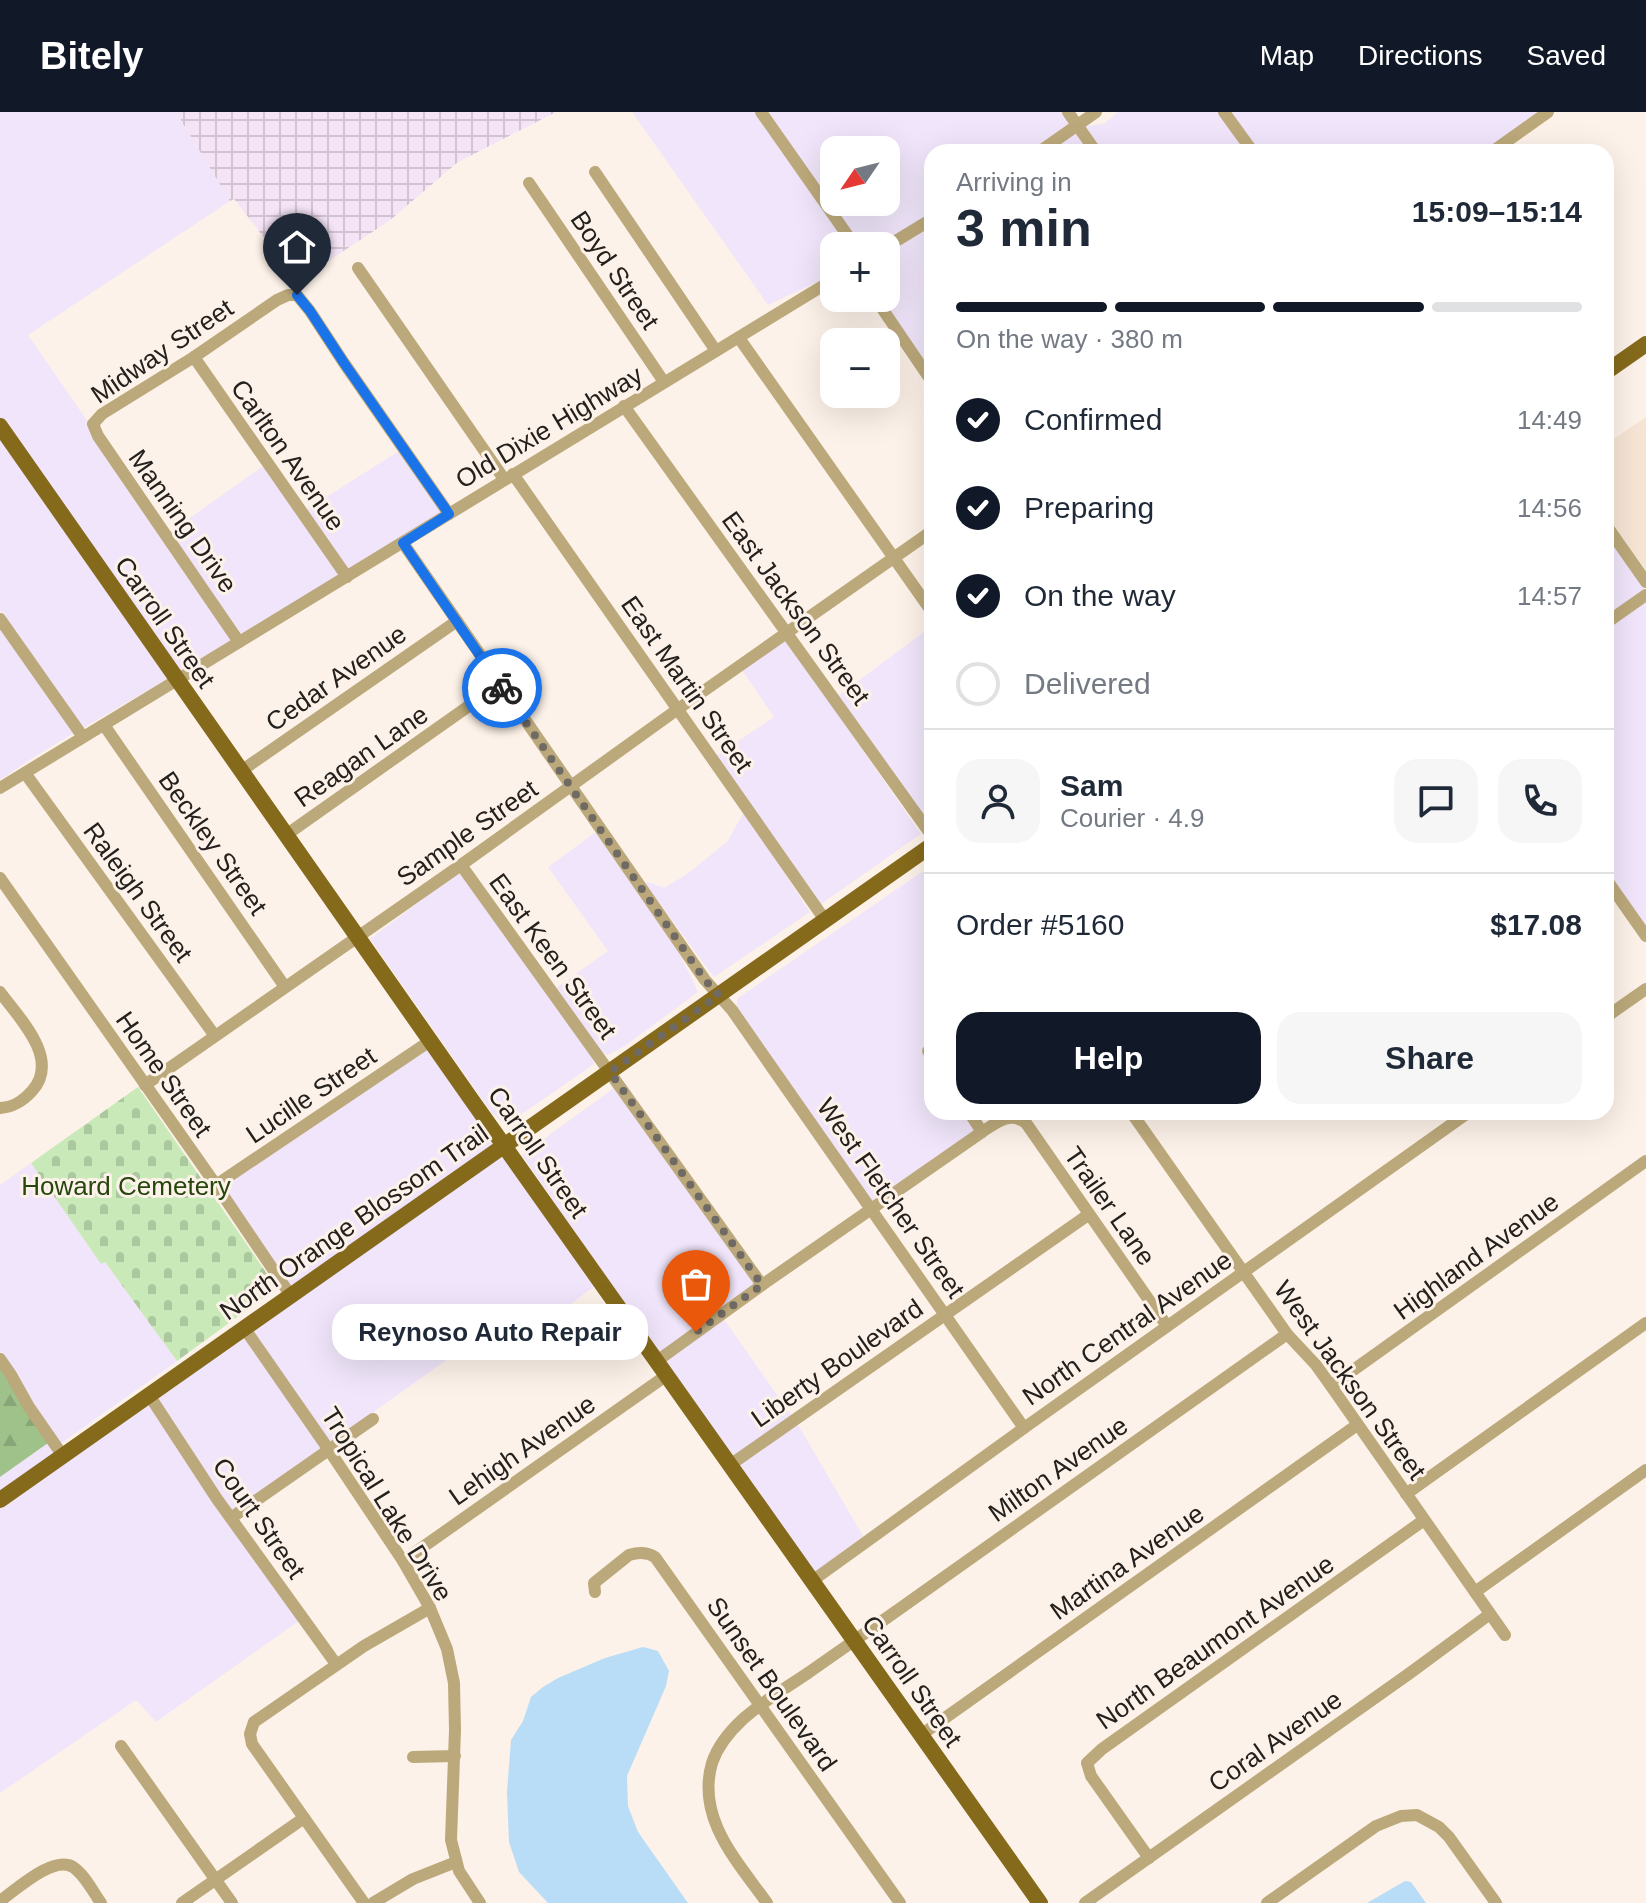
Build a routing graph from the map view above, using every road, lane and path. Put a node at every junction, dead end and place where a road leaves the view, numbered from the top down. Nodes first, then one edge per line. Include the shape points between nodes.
1 (761, 112) edge
2 (1068, 112) edge
3 (1096, 112) edge
4 (1224, 112) edge
5 (1548, 112) edge
6 (1077, 125) junction
7 (1050, 144) edge
8 (1090, 144) edge
9 (1247, 144) edge
10 (1503, 144) edge
11 (595, 172) dead end
12 (529, 183) dead end
13 (924, 224) edge
14 (845, 232) edge
15 (900, 238) edge
16 (358, 268) dead end
17 (820, 288) edge
18 (884, 312) edge
19 (739, 338) junction
20 (1646, 344) edge
21 (716, 351) junction
22 (194, 357) junction
23 (1614, 366) edge
24 (924, 370) edge
25 (664, 382) junction
26 (624, 406) junction
27 (93, 424) joint
28 (0, 426) edge
29 (509, 476) junction
30 (449, 514) junction
31 (1614, 536) edge
32 (924, 537) edge
33 (403, 543) junction
34 (893, 558) junction
35 (347, 577) junction
36 (1646, 582) edge
37 (1646, 595) edge
38 (924, 601) edge
39 (1614, 617) edge
40 (0, 619) edge
41 (457, 621) junction
42 (788, 633) junction
43 (239, 642) junction
44 (177, 681) junction
45 (500, 684) junction
46 (678, 709) junction
47 (104, 725) junction
48 (83, 737) junction
49 (241, 771) junction
50 (25, 773) junction
51 (570, 786) junction
52 (0, 788) edge
53 (924, 825) edge
54 (286, 835) junction
55 (924, 851) edge
56 (461, 865) junction
57 (0, 878) edge
58 (1614, 890) edge
59 (825, 920) junction
60 (1646, 936) edge
61 (358, 937) junction
62 (285, 987) junction
63 (1646, 989) edge
64 (0, 992) edge
65 (719, 995) junction
66 (1614, 1011) edge
67 (215, 1036) junction
68 (430, 1041) junction
69 (610, 1072) junction
70 (145, 1085) junction
71 (0, 1108) edge
72 (974, 1120) edge
73 (1000, 1120) edge
74 (1022, 1120) edge
75 (1137, 1120) edge
76 (1458, 1120) edge
77 (982, 1132) junction
78 (505, 1146) junction
79 (1646, 1161) edge
80 (216, 1185) junction
81 (871, 1209) junction
82 (1088, 1215) junction
83 (1244, 1273) junction
84 (762, 1285) junction
85 (291, 1296) junction
86 (945, 1314) junction
87 (1646, 1323) edge
88 (1167, 1326) junction
89 (245, 1329) junction
90 (1287, 1334) junction
91 (0, 1359) edge
92 (662, 1368) junction
93 (1331, 1386) junction
94 (149, 1395) junction
95 (373, 1419) dead end
96 (1357, 1425) junction
97 (1024, 1428) junction
98 (329, 1450) junction
99 (63, 1456) junction
100 (730, 1465) junction
101 (1646, 1470) edge
102 (1406, 1494) junction
103 (0, 1500) edge
104 (231, 1518) junction
105 (1424, 1520) junction
106 (403, 1561) junction
107 (812, 1581) junction
108 (595, 1592) dead end
109 (1475, 1592) junction
110 (430, 1608) junction
111 (1490, 1614) junction
112 (1505, 1635) dead end
113 (855, 1641) junction
114 (336, 1664) junction
115 (761, 1705) junction
116 (921, 1735) junction
117 (121, 1746) dead end
118 (455, 1756) junction
119 (413, 1757) dead end
120 (304, 1818) junction
121 (1149, 1858) junction
122 (456, 1862) junction
123 (215, 1880) junction
124 (0, 1901) edge
125 (101, 1903) edge
126 (182, 1903) edge
127 (232, 1903) edge
128 (364, 1903) edge
129 (373, 1903) edge
130 (480, 1903) edge
131 (767, 1903) edge
132 (900, 1903) edge
133 (1040, 1903) edge
134 (1085, 1903) edge
135 (1267, 1903) edge
136 (1496, 1903) edge

1 - 14 street
2 - 6 street
3 - 6 street
4 - 9 street
5 - 10 street
6 - 7 street
6 - 8 street
11 - 21 street
12 - 25 street, Boyd Street
13 - 15 street
16 - 29 street, East Martin Street
17 - 19 street, Old Dixie Highway
18 - 24 street
19 - 21 street, Old Dixie Highway
19 - 34 street
20 - 23 main road
21 - 25 street, Old Dixie Highway
22 - 27 street, Midway Street
22 - 30 street, Midway Street via 277,300 297,295
22 - 35 street, Carlton Avenue
25 - 26 street, Old Dixie Highway
26 - 29 street, Old Dixie Highway
26 - 42 street, East Jackson Street
27 - 43 street, Manning Drive
28 - 44 main road, Carroll Street
29 - 30 street, Old Dixie Highway
29 - 46 street, East Martin Street
30 - 33 street, Old Dixie Highway
31 - 36 street
32 - 34 street, Sample Street
33 - 35 street, Old Dixie Highway
33 - 41 street, West Fletcher Street
34 - 38 street
34 - 42 street, Sample Street
35 - 43 street, Old Dixie Highway
37 - 39 street
40 - 48 street
41 - 45 street, West Fletcher Street
41 - 49 street, Cedar Avenue
42 - 46 street, Sample Street
42 - 53 street, East Jackson Street
43 - 44 street, Old Dixie Highway
44 - 47 street, Old Dixie Highway
44 - 49 main road, Carroll Street
45 - 51 street, West Fletcher Street
45 - 54 street, Reagan Lane
46 - 51 street, Sample Street
46 - 59 street, East Martin Street
47 - 48 street, Old Dixie Highway
47 - 62 street, Beckley Street
48 - 50 street, Old Dixie Highway
49 - 54 main road, Carroll Street
50 - 52 street, Old Dixie Highway
50 - 67 street, Raleigh Street
51 - 56 street, Sample Street
51 - 65 street, West Fletcher Street
54 - 61 main road, Carroll Street
55 - 59 main road, North Orange Blossom Trail
56 - 61 street, Sample Street
56 - 69 street, East Keen Street
57 - 70 street, Home Street
58 - 60 street
59 - 65 main road, North Orange Blossom Trail
61 - 62 street, Sample Street
61 - 68 main road, Carroll Street
62 - 67 street, Sample Street
63 - 66 street
64 - 71 street via 38,1046 42,1073 22,1101
65 - 69 main road, North Orange Blossom Trail
65 - 81 street, West Fletcher Street
67 - 70 street, Sample Street
68 - 78 main road, Carroll Street
68 - 80 street, Lucille Street
69 - 78 main road, North Orange Blossom Trail
69 - 84 street, East Keen Street
70 - 80 street, Home Street
72 - 77 street
73 - 77 street, Lehigh Avenue
74 - 82 street, Trailer Lane
75 - 83 street, West Jackson Street
76 - 83 street, North Central Avenue
77 - 81 street, Lehigh Avenue
78 - 85 main road, North Orange Blossom Trail
78 - 92 main road, Carroll Street
79 - 93 street, Highland Avenue
80 - 85 street, Home Street
81 - 84 street, Lehigh Avenue
81 - 86 street, West Fletcher Street
82 - 86 street, Liberty Boulevard
82 - 88 street, Trailer Lane
83 - 88 street, North Central Avenue
83 - 90 street, West Jackson Street
84 - 92 street, Lehigh Avenue
85 - 89 main road, North Orange Blossom Trail
86 - 97 street, West Fletcher Street
86 - 100 street, Liberty Boulevard
87 - 102 street
88 - 97 street, North Central Avenue
89 - 94 main road, North Orange Blossom Trail
89 - 98 street, Tropical Lake Drive
90 - 93 street, West Jackson Street
90 - 113 street, Milton Avenue
91 - 99 street
92 - 100 main road, Carroll Street
92 - 106 street, Lehigh Avenue
93 - 96 street, West Jackson Street
94 - 99 main road, North Orange Blossom Trail
94 - 104 street, Court Street
95 - 98 street
96 - 102 street, West Jackson Street
96 - 116 street, Martina Avenue
97 - 107 street, North Central Avenue
98 - 104 street
98 - 106 street, Tropical Lake Drive
99 - 103 main road, North Orange Blossom Trail
100 - 107 main road, Carroll Street
101 - 109 street
102 - 105 street, West Jackson Street
104 - 114 street, Court Street
105 - 109 street, West Jackson Street
105 - 121 street, North Beaumont Avenue via 1087,1763
106 - 110 street, Tropical Lake Drive
107 - 113 main road, Carroll Street
108 - 115 street, Sunset Boulevard via 594,1583 629,1555 655,1557
109 - 111 street, West Jackson Street
110 - 114 street
110 - 118 street, Tropical Lake Drive via 454,1683
111 - 112 street, West Jackson Street
111 - 121 street, Coral Avenue
113 - 115 street
113 - 116 main road, Carroll Street
114 - 120 street via 254,1722 250,1734
115 - 131 street via 721,1743 708,1791 723,1841
115 - 132 street, Sunset Boulevard
116 - 133 main road, Carroll Street
117 - 123 street
118 - 119 street
118 - 122 street, Tropical Lake Drive via 451,1840
120 - 123 street
120 - 128 street
121 - 134 street, Coral Avenue
122 - 129 street
122 - 130 street, Tropical Lake Drive
123 - 126 street
123 - 127 street
124 - 125 street via 44,1870 63,1864 76,1869
135 - 136 street via 1376,1826 1417,1815 1449,1837

